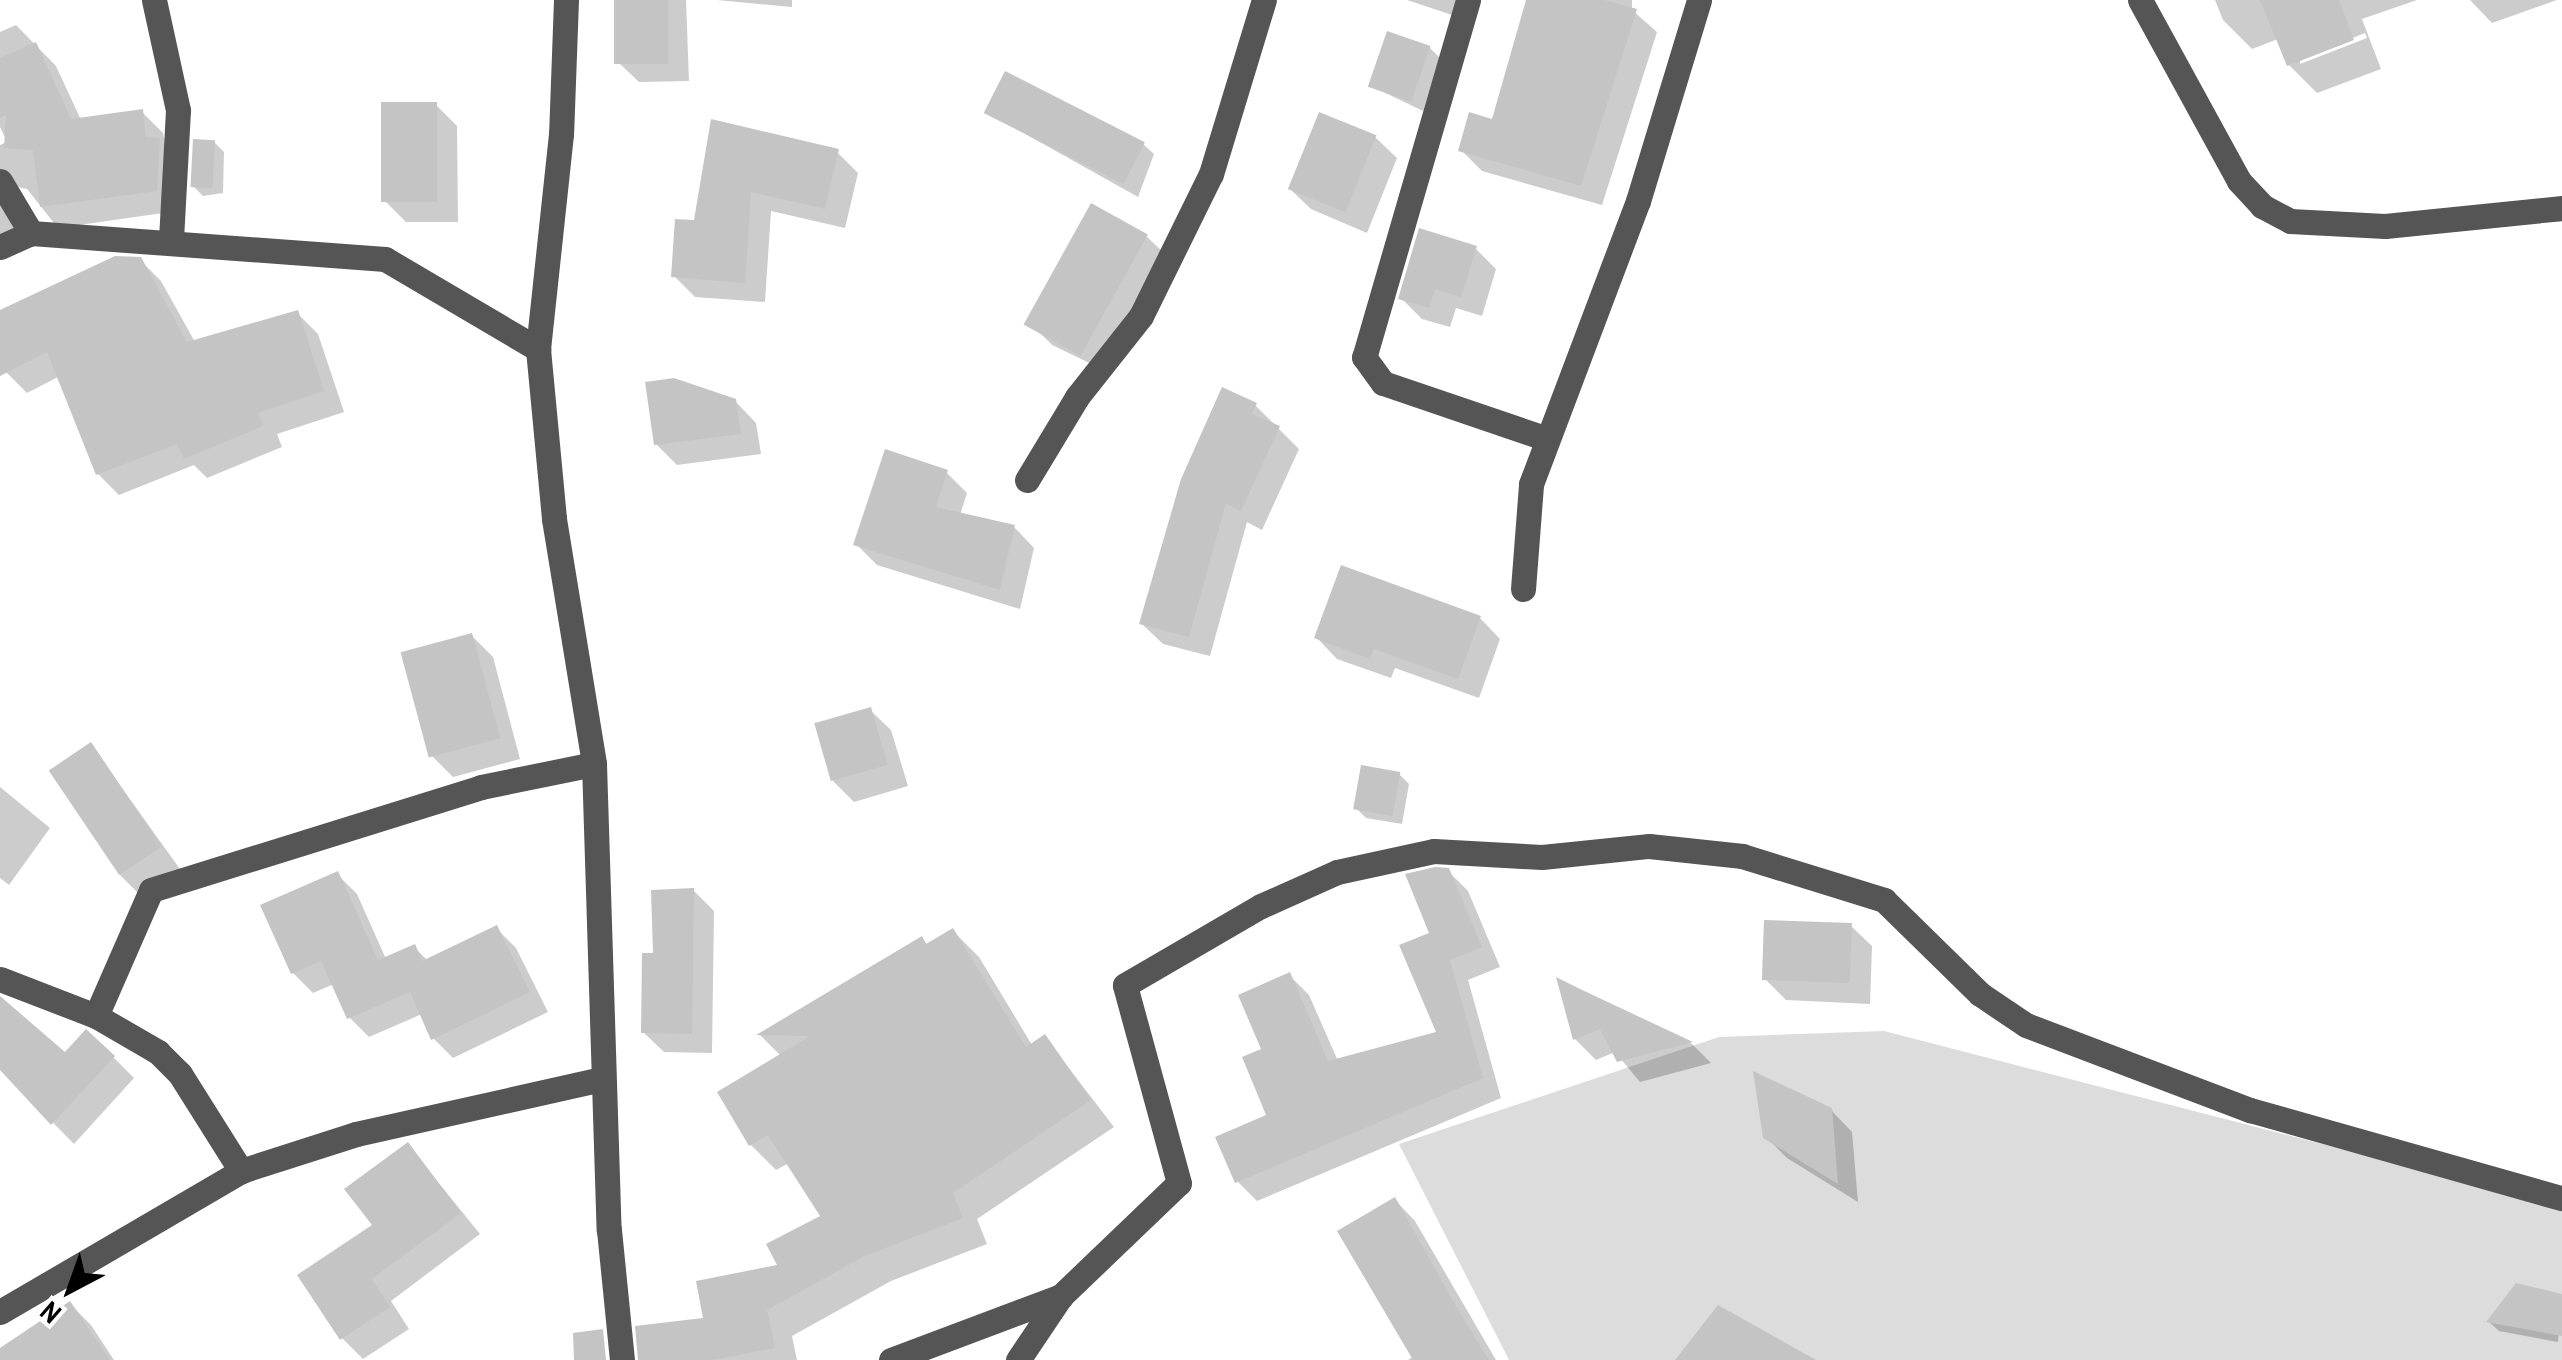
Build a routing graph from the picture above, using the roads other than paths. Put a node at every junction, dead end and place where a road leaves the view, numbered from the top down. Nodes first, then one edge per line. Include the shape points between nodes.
1 (154, 0) edge
2 (566, 0) edge
3 (1264, 0) edge
4 (1468, 0) edge
5 (1699, 0) edge
6 (2140, 0) edge
7 (0, 181) edge
8 (2562, 208) edge
9 (31, 233) junction
10 (170, 240) junction
11 (0, 247) edge
12 (538, 348) junction
13 (1546, 438) junction
14 (1026, 480) dead end
15 (1523, 589) dead end
16 (594, 764) junction
17 (0, 979) edge
18 (96, 1016) junction
19 (603, 1079) junction
20 (241, 1170) junction
21 (2562, 1198) edge
22 (1060, 1296) junction
23 (0, 1312) edge
24 (622, 1360) edge
25 (891, 1360) edge
26 (1018, 1360) edge

1 - 10 street via 178,110
2 - 12 street via 561,134
3 - 14 street via 1211,174 1140,316 1077,396
4 - 13 street via 1364,358 1384,384
5 - 13 street via 1638,201
6 - 8 street via 2239,181 2262,206 2290,222 2385,226
7 - 9 street
9 - 10 street
9 - 11 street
10 - 12 street via 385,260
12 - 16 street via 554,520
13 - 15 street via 1526,514
16 - 18 street via 481,787 152,890
16 - 19 street
17 - 18 street
18 - 20 street via 168,1062
19 - 20 street via 356,1134
19 - 24 street
20 - 23 street
21 - 22 street via 2250,1110 2026,1025 1980,994 1884,900 1742,856 1649,846 1542,858 1434,851 1336,872 1261,906 1126,985 1179,1183
22 - 25 street
22 - 26 street

